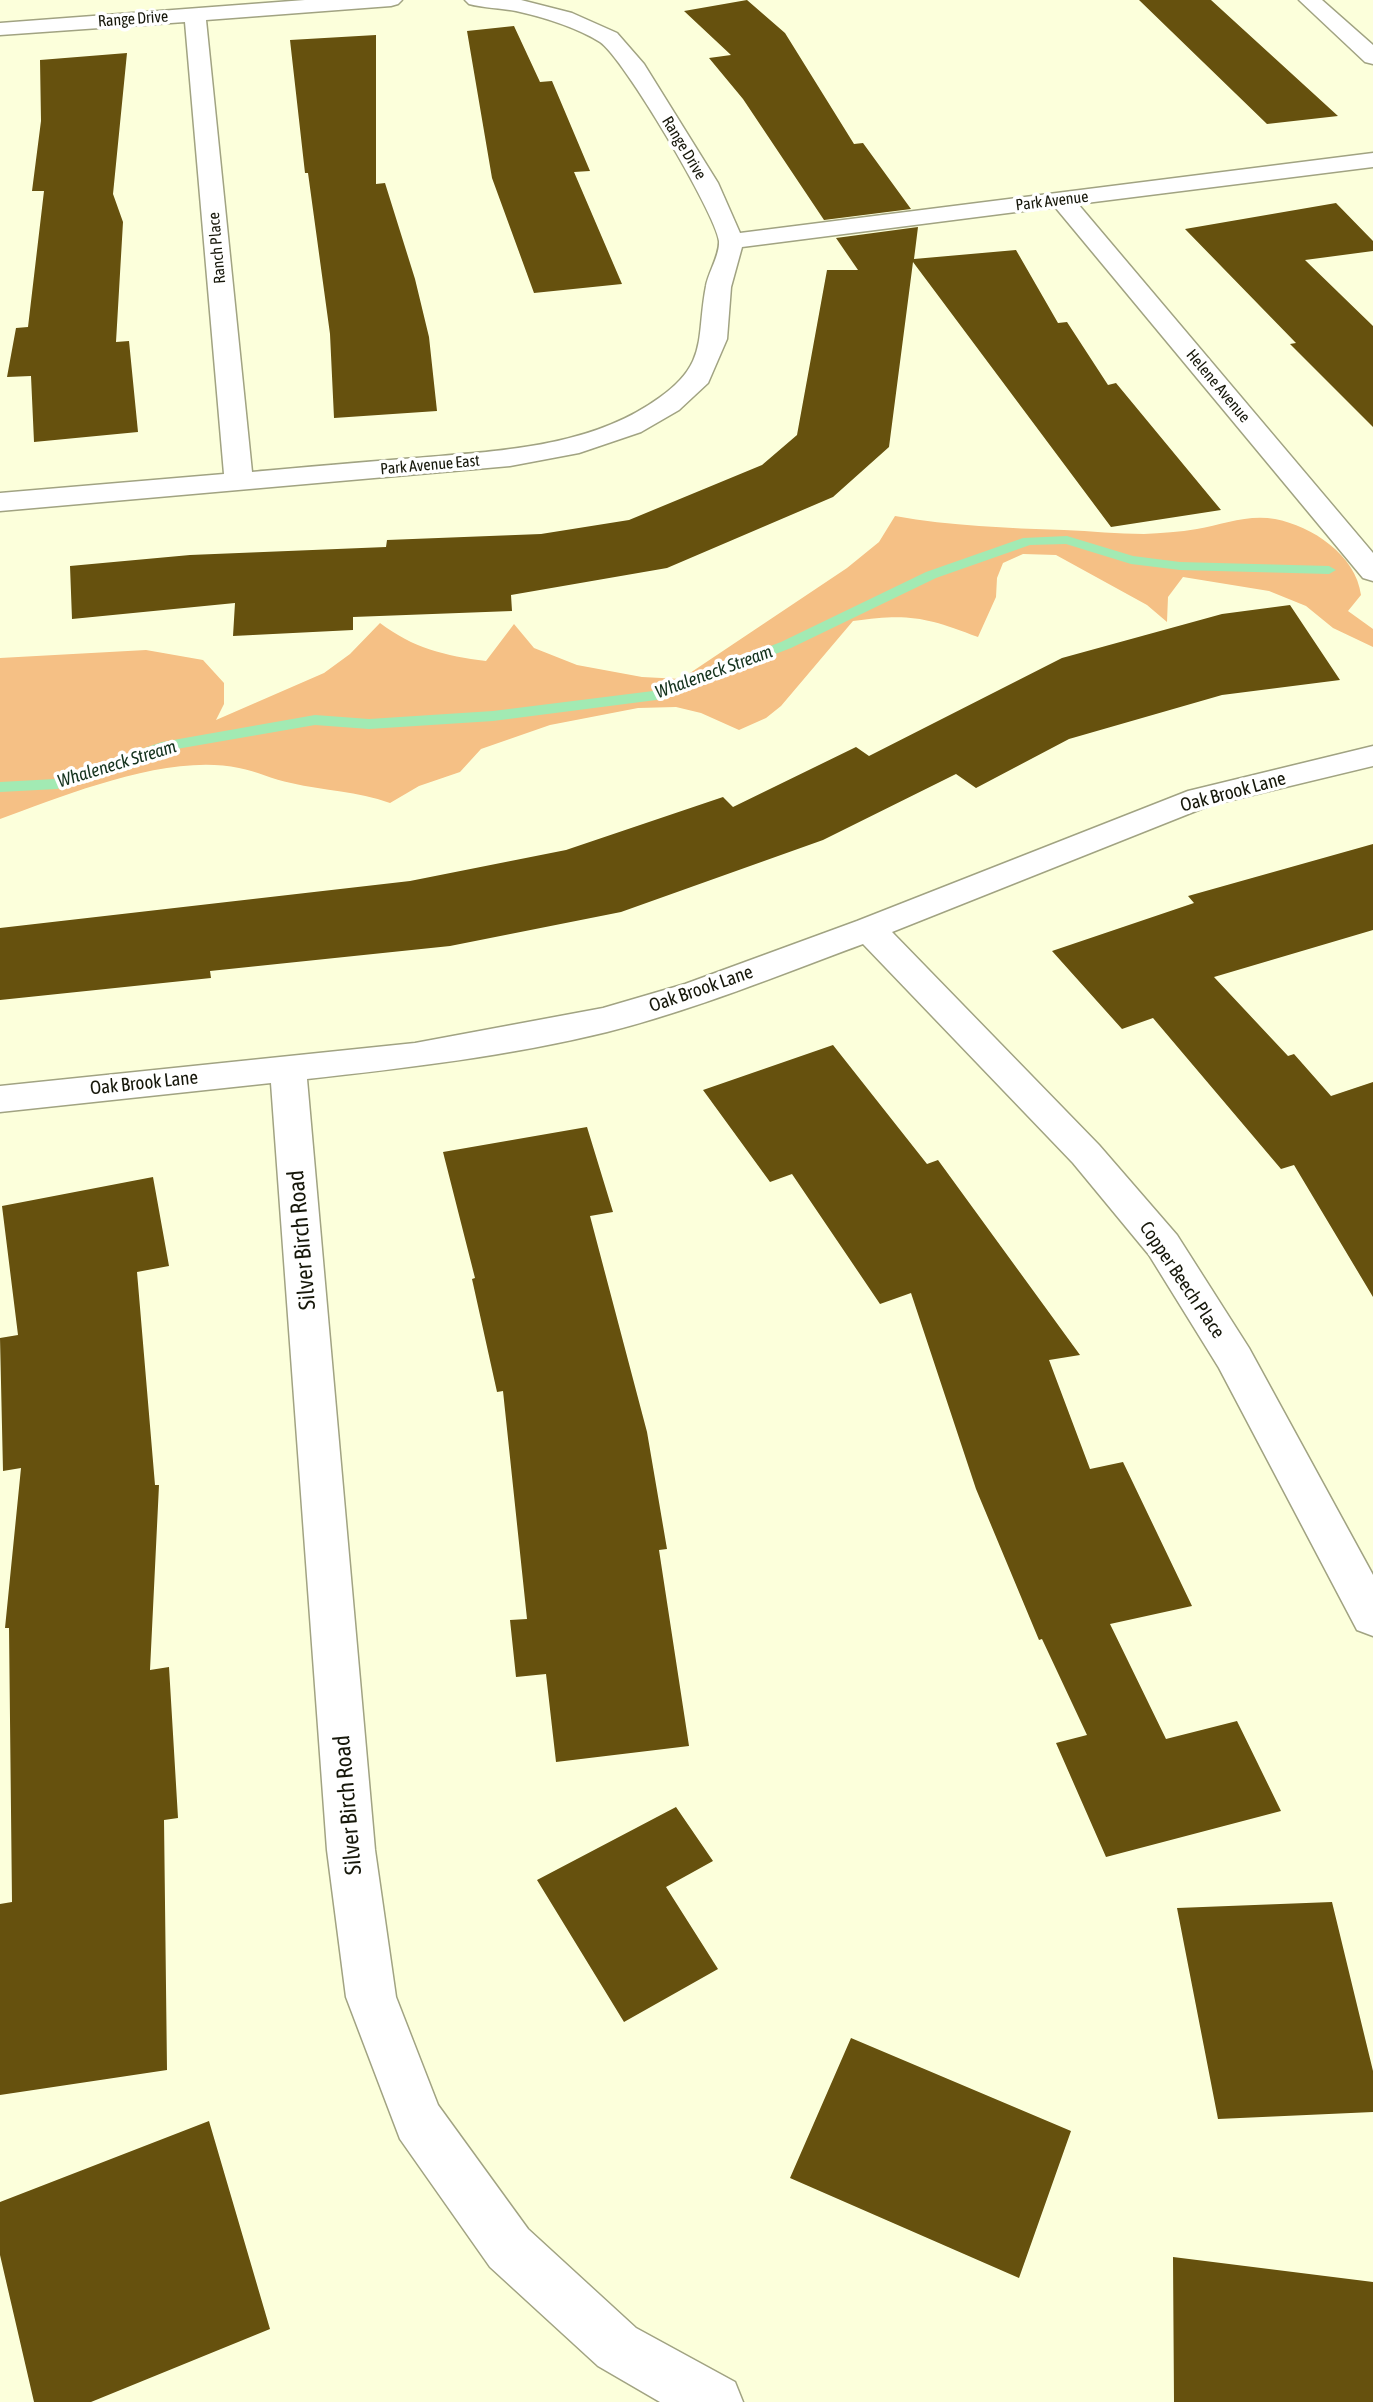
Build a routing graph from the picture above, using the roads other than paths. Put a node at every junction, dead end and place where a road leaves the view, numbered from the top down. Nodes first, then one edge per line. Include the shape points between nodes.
1 (391, 0) edge
2 (476, 0) edge
3 (1310, 0) edge
4 (195, 14) junction
5 (0, 29) edge
6 (1373, 57) edge
7 (1373, 160) edge
8 (1062, 200) junction
9 (731, 241) junction
10 (239, 481) junction
11 (0, 502) edge
12 (1373, 572) edge
13 (1373, 756) edge
14 (869, 929) junction
15 (288, 1067) junction
16 (0, 1099) edge
17 (1373, 1617) edge
18 (715, 2402) edge

1 - 4 street, Range Drive
2 - 9 street, Range Drive via 564,18 608,38 633,64 706,183
3 - 6 street
4 - 5 street, Range Drive
4 - 10 street, Ranch Place
7 - 8 street, Park Avenue
8 - 9 street, Park Avenue
8 - 12 street, Helene Avenue
9 - 10 street, Park Avenue East via 718,287 715,339 699,377 669,404 631,426 569,447 510,458
10 - 11 street, Park Avenue East
13 - 14 street, Oak Brook Lane via 1199,798
14 - 15 street, Oak Brook Lane via 698,992 605,1020 415,1055
14 - 17 street, Copper Beech Place via 1086,1154 1163,1245 1235,1359
15 - 16 street, Oak Brook Lane
15 - 18 street, Silver Birch Road via 351,1850 371,1997 418,2121 509,2248 617,2347

